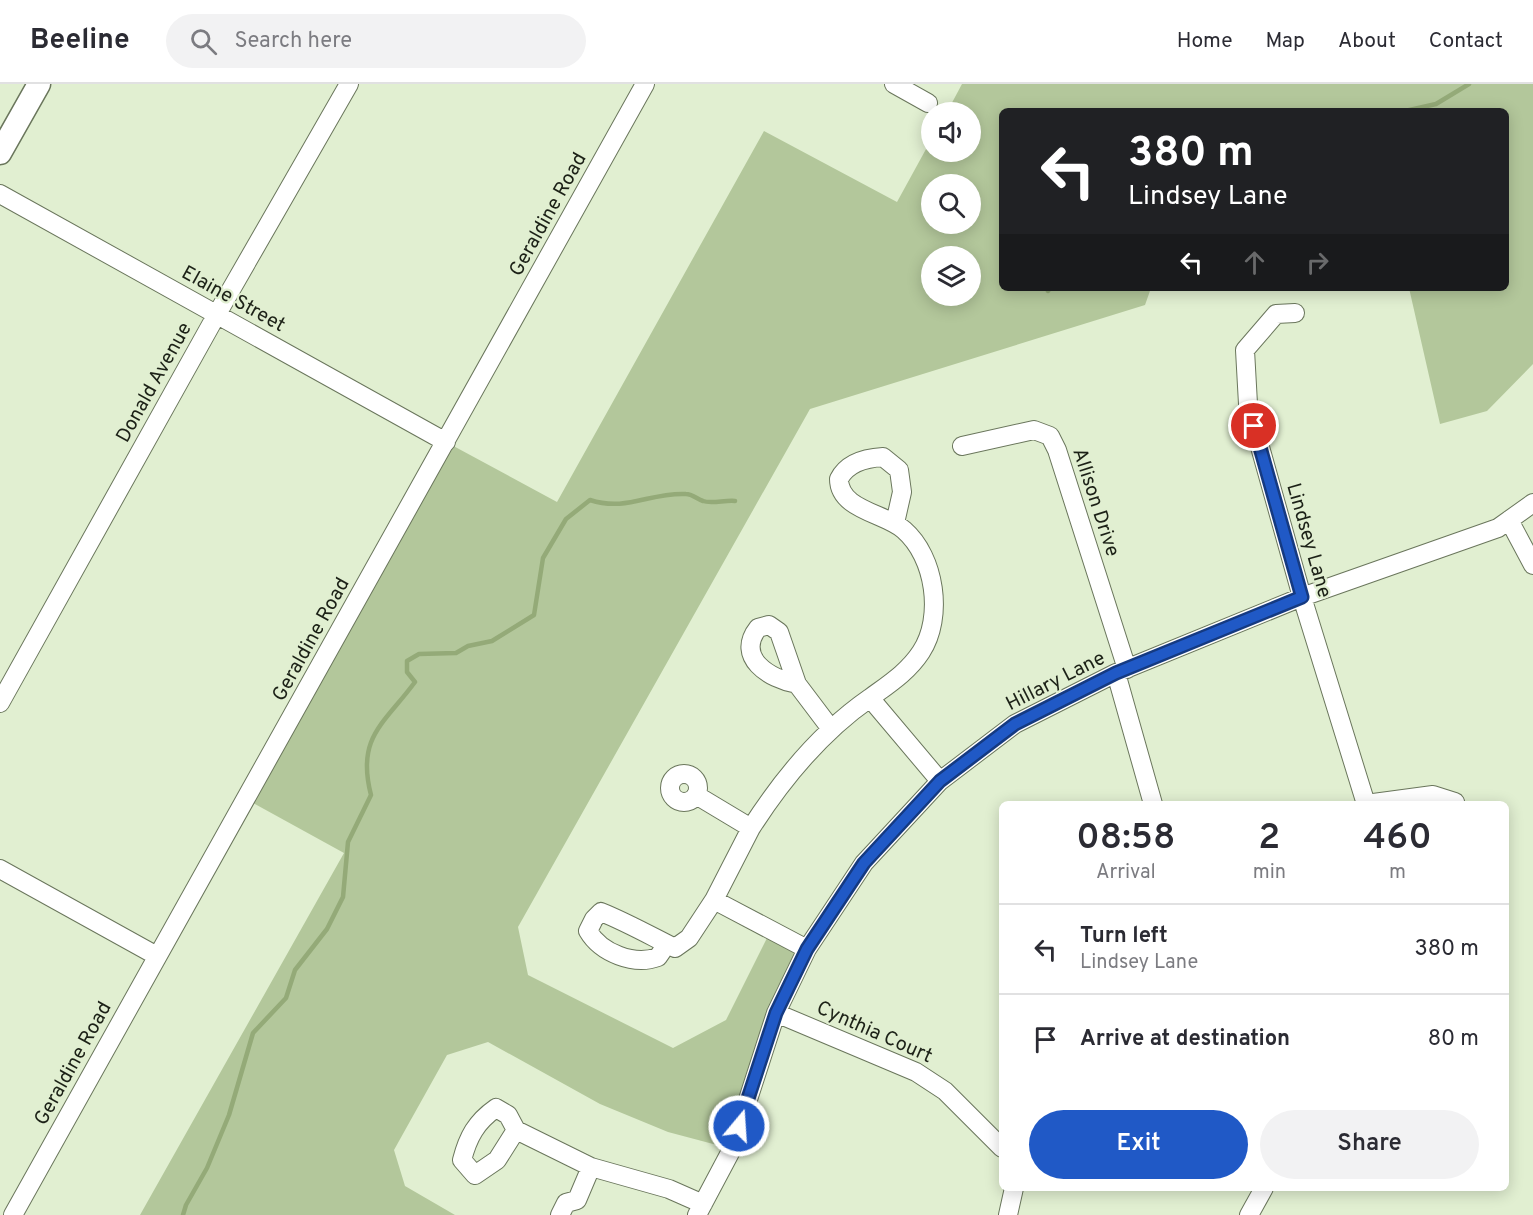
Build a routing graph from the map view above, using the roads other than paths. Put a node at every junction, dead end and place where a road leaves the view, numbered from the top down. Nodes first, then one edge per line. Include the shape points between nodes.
1 (39, 84) edge
2 (349, 84) edge
3 (645, 84) edge
4 (894, 84) edge
5 (926, 102) edge
6 (0, 153) edge
7 (0, 194) edge
8 (1295, 312) dead end
9 (217, 314) junction
10 (446, 442) junction
11 (962, 446) dead end
12 (1533, 503) edge
13 (1509, 520) junction
14 (895, 523) dead end
15 (1533, 565) edge
16 (1302, 597) junction
17 (1121, 671) junction
18 (797, 684) dead end
19 (870, 698) junction
20 (0, 703) edge
21 (831, 729) junction
22 (940, 781) junction
23 (696, 795) dead end
24 (1152, 801) edge
25 (1365, 801) edge
26 (1388, 801) edge
27 (1452, 801) edge
28 (751, 828) junction
29 (0, 869) edge
30 (714, 900) junction
31 (667, 944) dead end
32 (807, 949) junction
33 (157, 956) junction
34 (776, 1013) junction
35 (516, 1130) dead end
36 (999, 1145) edge
37 (591, 1167) junction
38 (1013, 1191) edge
39 (1262, 1191) edge
40 (578, 1208) edge
41 (700, 1209) edge
42 (13, 1215) edge
43 (560, 1215) edge
44 (1008, 1215) edge
45 (1249, 1215) edge

1 - 6 main road
2 - 9 street, Donald Avenue
3 - 10 street, Geraldine Road
4 - 5 street
7 - 9 street, Elaine Street
8 - 16 street, Lindsey Lane via 1276,314 1245,350 1248,404
9 - 10 street, Elaine Street
9 - 20 street, Donald Avenue
10 - 33 street, Geraldine Road
11 - 17 street, Allison Drive via 1034,430 1050,436 1058,450
12 - 13 street, Hillary Lane
13 - 15 street
13 - 16 street, Hillary Lane via 1498,528
14 - 19 street via 906,531 931,575 933,611 922,651 906,672
16 - 17 street, Hillary Lane
16 - 25 street, Lindsey Lane
17 - 22 street, Hillary Lane via 1015,724
17 - 24 street
18 - 21 street
19 - 21 street
19 - 22 street
21 - 28 street via 793,768
22 - 32 street, Hillary Lane via 864,863
23 - 28 street
26 - 27 street via 1433,795
28 - 30 street
29 - 33 street
30 - 31 street via 689,939 675,948
30 - 32 street
32 - 34 street, Hillary Lane
33 - 42 street, Geraldine Road
34 - 36 street, Cynthia Court via 916,1072 945,1091
34 - 41 street, Hillary Lane via 732,1149
35 - 37 street
37 - 40 street
37 - 41 street via 669,1189
38 - 44 street
39 - 45 street
40 - 43 street via 566,1203

